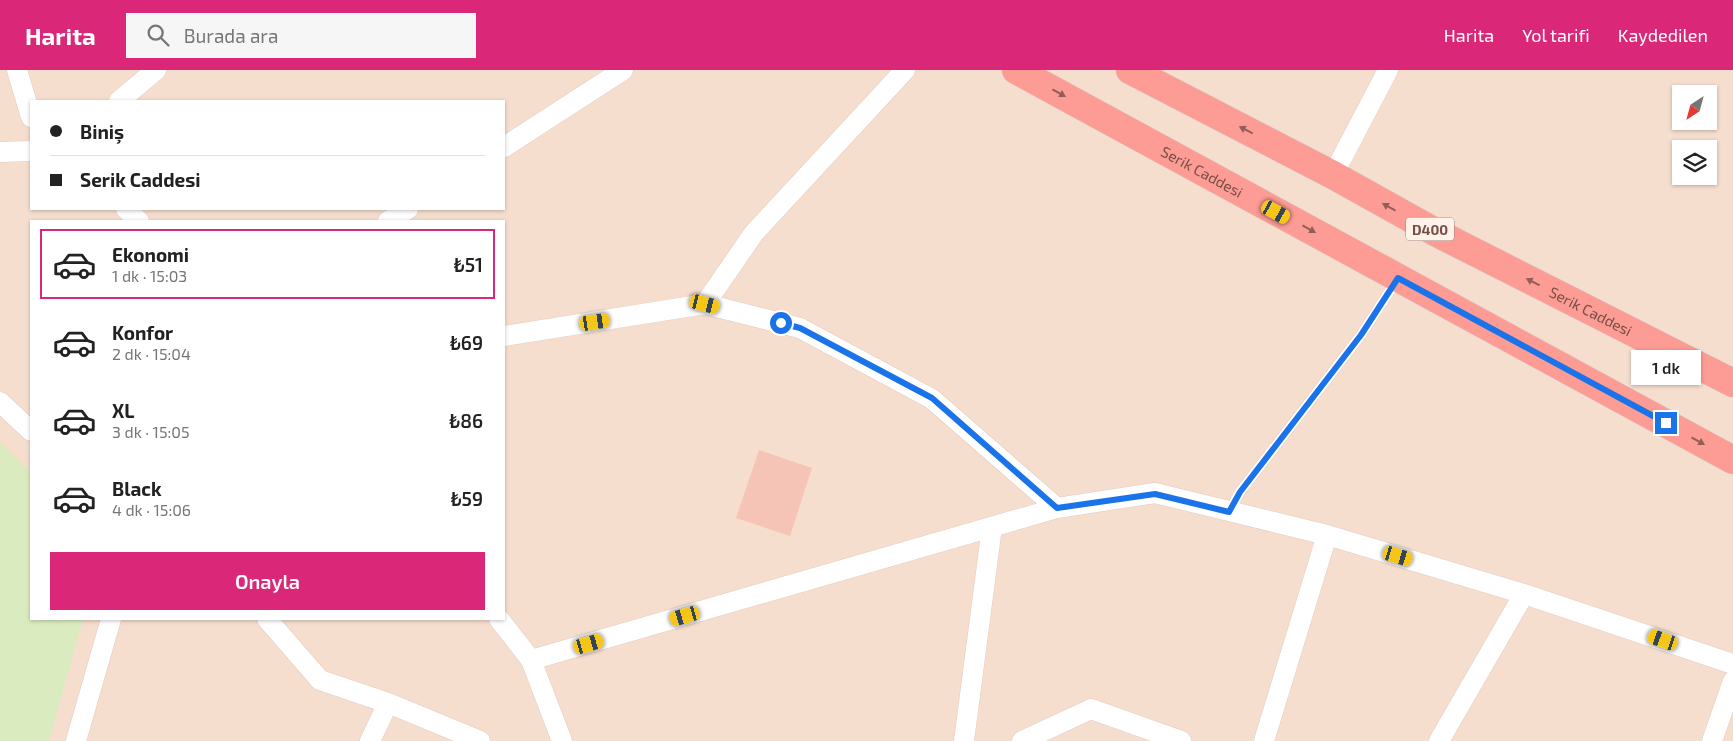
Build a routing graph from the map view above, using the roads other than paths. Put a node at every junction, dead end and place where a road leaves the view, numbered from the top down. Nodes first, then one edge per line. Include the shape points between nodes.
1 (17, 70) edge
2 (156, 70) edge
3 (623, 70) edge
4 (905, 70) edge
5 (1016, 70) edge
6 (1388, 70) edge
7 (1137, 72) edge
8 (119, 100) edge
9 (30, 114) edge
10 (505, 146) edge
11 (30, 150) edge
12 (0, 152) edge
13 (1333, 175) junction
14 (127, 210) edge
15 (406, 210) edge
16 (138, 220) edge
17 (390, 220) edge
18 (1398, 278) junction
19 (705, 304) junction
20 (505, 336) edge
21 (1733, 383) edge
22 (0, 402) edge
23 (30, 430) edge
24 (1733, 460) edge
25 (1057, 508) junction
26 (1229, 512) junction
27 (992, 527) junction
28 (1326, 535) junction
29 (1524, 594) junction
30 (111, 620) edge
31 (268, 620) edge
32 (500, 620) edge
33 (531, 660) junction
34 (1733, 664) edge
35 (1733, 681) edge
36 (388, 703) junction
37 (76, 741) edge
38 (370, 741) edge
39 (480, 741) edge
40 (562, 741) edge
41 (964, 741) edge
42 (1022, 741) edge
43 (1182, 741) edge
44 (1264, 741) edge
45 (1439, 741) edge
46 (1712, 741) edge

1 - 9 street
2 - 8 street
3 - 10 street
4 - 19 street via 754,233
5 -> 18 highway, Serik Caddesi
6 - 13 street
13 -> 7 highway, Serik Caddesi / D400
11 - 12 street
21 -> 13 highway, Serik Caddesi / D400 via 1437,233
14 - 16 street
15 - 17 street
18 -> 24 highway, Serik Caddesi
18 - 26 lane via 1361,335 1240,492
19 - 20 street
19 - 25 street via 800,328 932,398
22 - 23 street
25 - 26 street via 1155,494
25 - 27 street
26 - 28 street
27 - 33 street
27 - 41 street
28 - 29 street
28 - 44 street
29 - 34 street
29 - 45 street
30 - 37 street
31 - 36 street via 320,680
32 - 33 street
33 - 40 street
35 - 46 street
36 - 38 street
36 - 39 street
42 - 43 street via 1091,709

